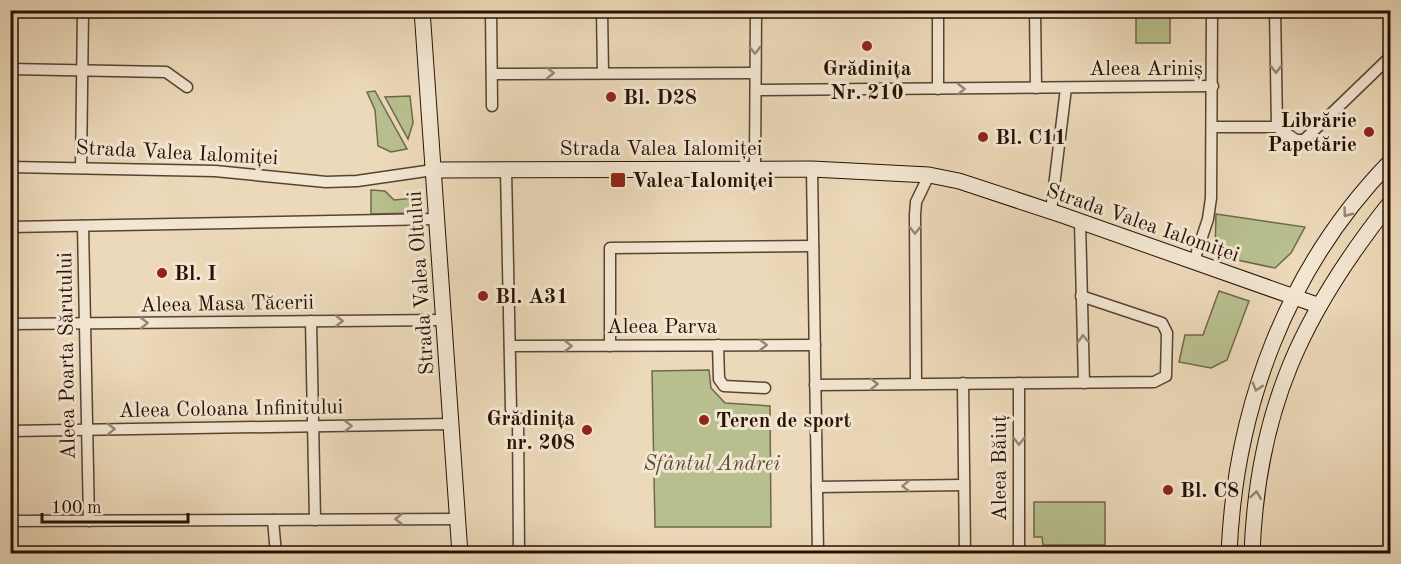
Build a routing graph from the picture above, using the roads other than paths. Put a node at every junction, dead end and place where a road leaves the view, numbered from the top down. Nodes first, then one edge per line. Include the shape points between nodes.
1 (83, 10) edge
2 (422, 10) edge
3 (491, 10) edge
4 (602, 10) edge
5 (756, 10) edge
6 (938, 10) edge
7 (1035, 10) edge
8 (1212, 10) edge
9 (1275, 10) edge
10 (1390, 57) edge
11 (10, 69) edge
12 (82, 70) junction
13 (755, 72) junction
14 (603, 73) junction
15 (492, 74) junction
16 (1213, 86) junction
17 (186, 87) dead end
18 (1036, 88) junction
19 (1066, 88) junction
20 (938, 89) junction
21 (756, 90) junction
22 (492, 106) dead end
23 (1212, 127) junction
24 (1277, 127) junction
25 (1390, 162) edge
26 (10, 167) edge
27 (81, 168) junction
28 (755, 169) junction
29 (812, 169) junction
30 (433, 170) junction
31 (506, 170) junction
32 (929, 175) junction
33 (1390, 203) edge
34 (1051, 211) junction
35 (437, 219) junction
36 (1080, 222) junction
37 (83, 226) junction
38 (10, 227) edge
39 (813, 246) junction
40 (1194, 261) junction
41 (1261, 285) junction
42 (1081, 296) junction
43 (1292, 296) junction
44 (1317, 305) junction
45 (444, 320) junction
46 (311, 321) junction
47 (10, 324) edge
48 (85, 324) junction
49 (1276, 332) junction
50 (510, 345) junction
51 (718, 345) junction
52 (815, 345) junction
53 (610, 346) junction
54 (916, 383) junction
55 (963, 383) junction
56 (1019, 383) junction
57 (1084, 383) junction
58 (815, 385) junction
59 (765, 388) dead end
60 (451, 424) junction
61 (313, 426) junction
62 (87, 430) junction
63 (10, 431) edge
64 (964, 485) junction
65 (817, 487) junction
66 (458, 519) junction
67 (273, 520) junction
68 (315, 520) junction
69 (10, 521) edge
70 (89, 521) junction
71 (276, 554) edge
72 (460, 554) edge
73 (519, 554) edge
74 (818, 554) edge
75 (965, 554) edge
76 (1019, 554) edge
77 (1229, 554) edge
78 (1252, 554) edge

1 - 12 street
2 - 30 main road, Strada Valea Oltului
3 - 15 street
4 - 14 street
5 -> 13 street
6 - 20 street
7 - 18 street
8 - 16 street
9 -> 24 street
10 - 24 street via 1304,140 1296,140
11 - 12 street
12 - 17 street via 166,72
12 - 27 street
13 - 14 street
13 - 21 street
15 -> 14 street
15 - 22 street
16 - 19 street, Aleea Ariniș
16 - 23 street, Aleea Ariniș
18 - 19 street, Aleea Ariniș
20 -> 18 street, Aleea Ariniș
19 - 34 street
20 - 21 street, Aleea Ariniș
21 - 28 street
23 - 24 street
23 - 40 street, Aleea Ariniș via 1210,210
25 -> 43 main road via 1334,229
26 - 27 street, Strada Valea Ialomiței
27 - 30 street, Strada Valea Ialomiței via 215,171 326,182
28 - 29 main road, Strada Valea Ialomiței
28 - 31 main road, Strada Valea Ialomiței
29 - 32 main road, Strada Valea Ialomiței
29 - 39 street
30 - 31 main road, Strada Valea Ialomiței
30 - 35 main road, Strada Valea Oltului
31 - 50 street
32 - 34 main road, Strada Valea Ialomiței
32 -> 54 street via 916,202 915,215
33 - 44 main road
34 - 36 main road, Strada Valea Ialomiței
35 - 37 street
35 - 45 main road, Strada Valea Oltului
36 - 40 main road, Strada Valea Ialomiței
36 - 42 street
37 - 38 street
37 - 48 street, Aleea Poarta Sărutului
39 - 52 street
39 - 53 street via 610,248
40 - 41 main road, Strada Valea Ialomiței
41 - 43 main road, Strada Valea Ialomiței
41 - 49 main road via 1276,306
57 -> 42 street
42 - 57 street via 1162,323 1167,333 1166,376 1158,381
43 - 44 main road, Strada Valea Ialomiței
43 - 49 main road
78 -> 44 main road via 1254,506 1270,429 1294,353
46 -> 45 street, Aleea Masa Tăcerii
45 - 60 main road, Strada Valea Oltului
48 -> 46 street, Aleea Masa Tăcerii
46 - 61 street
47 - 48 street, Aleea Masa Tăcerii
48 - 62 street, Aleea Poarta Sărutului
49 -> 77 main road via 1246,427 1232,506
50 -> 53 street, Aleea Parva
50 - 73 street via 511,409 518,419
51 -> 52 street, Aleea Parva
51 - 53 street, Aleea Parva
51 - 59 street via 719,379 724,387
52 - 58 street
54 - 55 street
58 -> 54 street
55 - 56 street
55 - 64 street, Aleea Băiuț
56 - 57 street
56 -> 76 street, Aleea Băiuț
58 - 65 street
61 -> 60 street, Aleea Coloana Infinitului
60 - 66 main road, Strada Valea Oltului
62 -> 61 street, Aleea Coloana Infinitului
61 - 68 street
62 - 63 street, Aleea Coloana Infinitului
62 - 70 street, Aleea Poarta Sărutului
64 -> 65 street
64 - 75 street, Aleea Băiuț
65 - 74 street
66 -> 68 street
66 - 72 main road, Strada Valea Oltului
67 - 68 street
67 - 70 street
67 - 71 street
69 - 70 street

